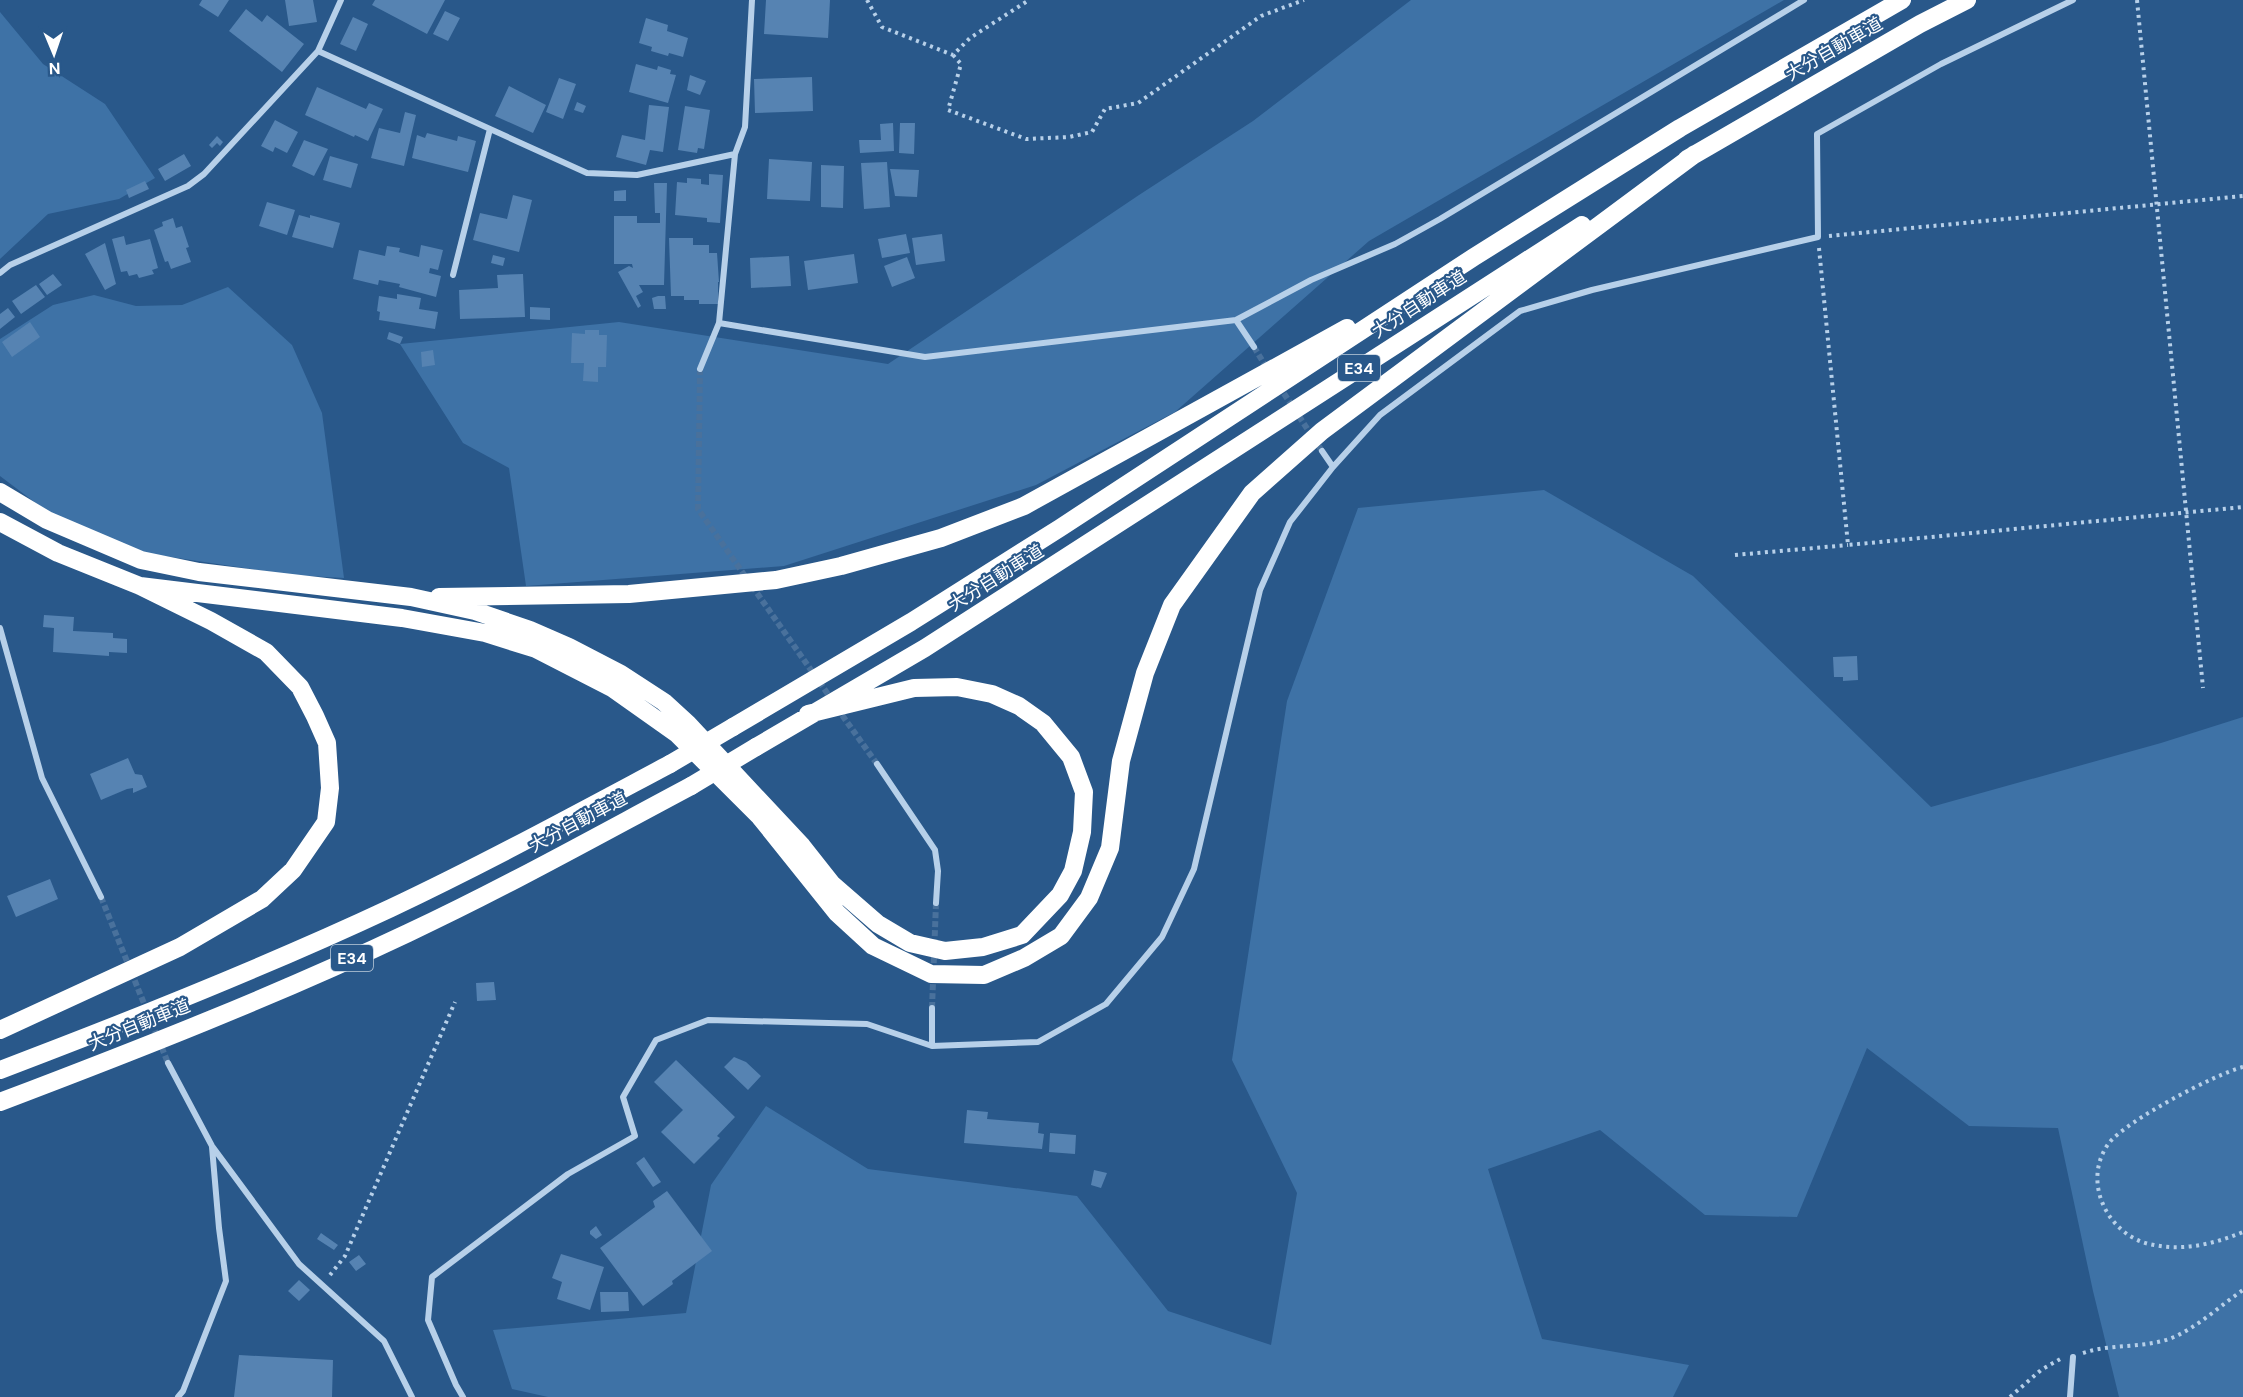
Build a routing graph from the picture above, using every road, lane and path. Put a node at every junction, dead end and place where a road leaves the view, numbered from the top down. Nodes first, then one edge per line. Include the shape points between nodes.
1 (341, 0) edge
2 (752, 0) edge
3 (867, 0) edge
4 (1029, 0) edge
5 (1304, 0) edge
6 (1804, 0) edge
7 (1902, 0) edge
8 (1967, 0) edge
9 (2073, 0) edge
10 (2138, 0) edge
11 (318, 51) junction
12 (952, 55) junction
13 (490, 129) junction
14 (735, 154) junction
15 (1695, 154) junction
16 (2243, 196) edge
17 (2157, 204) junction
18 (1818, 237) junction
19 (1474, 257) junction
20 (0, 273) edge
21 (453, 274) dead end
22 (1236, 320) junction
23 (720, 323) junction
24 (1254, 348) tunnel mouth
25 (700, 369) tunnel mouth
26 (1322, 451) tunnel mouth
27 (1333, 467) junction
28 (0, 492) edge
29 (2243, 507) edge
30 (2186, 513) junction
31 (0, 522) edge
32 (1848, 545) junction
33 (1735, 555) dead end
34 (140, 586) junction
35 (411, 597) junction
36 (0, 628) edge
37 (2203, 688) dead end
38 (808, 714) junction
39 (877, 764) tunnel mouth
40 (101, 897) tunnel mouth
41 (936, 903) tunnel mouth
42 (455, 1002) dead end
43 (932, 1008) tunnel mouth
44 (0, 1030) edge
45 (932, 1046) junction
46 (168, 1063) tunnel mouth
47 (2243, 1067) edge
48 (0, 1070) edge
49 (0, 1102) edge
50 (212, 1146) junction
51 (2243, 1232) edge
52 (321, 1285) junction
53 (2243, 1290) edge
54 (2073, 1357) junction
55 (178, 1397) edge
56 (412, 1397) edge
57 (463, 1397) edge
58 (2010, 1397) edge
59 (2070, 1397) edge

1 - 11 street
2 - 14 street via 745,127
3 - 12 path via 882,27
4 - 12 path via 970,38
5 - 12 path via 1261,16 1138,103 1106,109 1092,132 1069,137 1026,139 948,110 961,64
6 - 22 street via 1440,219
7 - 19 highway, 大分自動車道 / E34 via 1680,128
8 - 15 highway, 大分自動車道 / E34
9 - 18 street via 1941,64 1817,134
10 - 17 path
11 - 13 street
11 - 20 street via 204,174 188,186 10,265
13 - 14 street via 587,173 637,175
13 - 21 street
14 - 23 street
15 - 34 highway via 1322,431 1252,493 1172,606 1145,673 1121,761 1110,848 1089,898 1061,936 984,975 931,974 873,946 837,913 760,817 677,734 612,688 536,650 485,633 402,618
15 - 38 highway, 大分自動車道 / E34 via 925,648
16 - 17 path
17 - 18 path
17 - 30 path
18 - 27 street via 1592,290 1520,312 1380,415
18 - 32 path
19 - 35 highway via 1024,506 941,538 776,580 629,594
19 - 48 highway, 大分自動車道 / E34, bridge via 911,622 670,764 392,907 270,963
22 - 23 street via 925,357
22 - 24 street
23 - 25 street
26 - 27 street
27 - 45 street via 1290,522 1260,590 1194,869 1162,937 1106,1004 1038,1042
28 - 35 highway via 47,520 141,560 200,572
29 - 30 path
30 - 32 path
30 - 37 path
31 - 34 highway via 58,553
32 - 33 path
34 - 44 highway via 266,652 300,687 327,743 330,789 326,822 293,870 262,899 180,947
35 - 38 highway via 475,611 530,630 621,674 664,702 802,846 832,884 878,924 910,943 945,951 983,947 1022,935 1060,896 1076,862 1084,792 1071,757 1042,723 1019,706 992,694 957,687 914,688
36 - 40 street via 42,778
38 - 49 highway, 大分自動車道 / E34, bridge via 691,786 408,933 132,1052
39 - 41 street via 935,850
42 - 52 path via 345,1256
43 - 45 street
45 - 57 street via 867,1024 708,1020 656,1040 623,1097 635,1136 568,1174 432,1277 428,1320
46 - 50 street
47 - 51 path via 2197,1087 2124,1128 2108,1144 2097,1175 2100,1202 2108,1216 2133,1237 2151,1245 2187,1248
50 - 52 street via 299,1264
50 - 55 street via 226,1281
52 - 56 street via 384,1341
53 - 54 path via 2174,1336 2091,1350
54 - 58 path via 2060,1358 2041,1370
54 - 59 street

